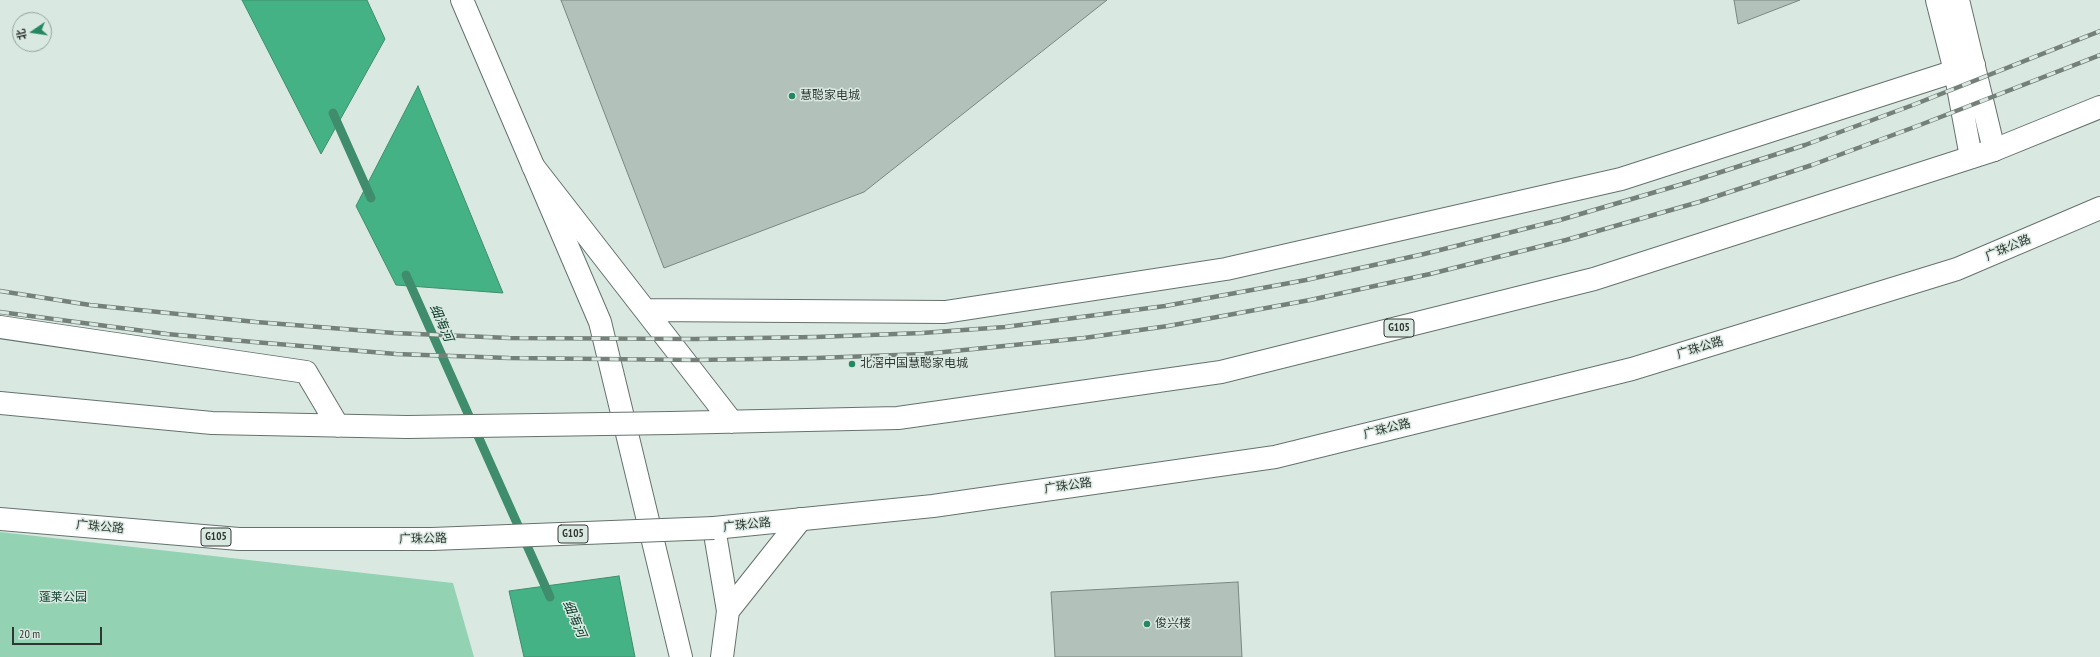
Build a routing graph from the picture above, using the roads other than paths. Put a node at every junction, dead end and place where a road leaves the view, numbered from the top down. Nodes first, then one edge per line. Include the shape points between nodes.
1 (462, 0) edge
2 (1937, 0) edge
3 (1958, 0) edge
4 (1964, 68) junction
5 (2100, 107) edge
6 (1994, 150) junction
7 (1971, 157) junction
8 (533, 166) junction
9 (2100, 208) edge
10 (645, 310) junction
11 (0, 327) edge
12 (0, 404) edge
13 (732, 422) junction
14 (338, 426) junction
15 (0, 519) edge
16 (801, 519) junction
17 (714, 528) junction
18 (728, 611) junction
19 (681, 657) edge
20 (722, 657) edge

1 - 8 main road
2 - 4 main road
3 - 4 main road
4 - 6 main road
4 - 7 main road
4 - 10 main road via 1621,179 1226,269 945,312
5 - 6 main road, G105
6 - 7 main road, G105
7 - 13 main road, G105 via 1594,279 1221,372 898,418
8 - 10 main road
8 - 19 main road via 600,322
9 - 16 main road, 广珠公路 / G105 via 1957,269 1632,369 1275,457 933,506
10 - 13 main road
11 - 14 main road via 306,372
12 - 14 main road, G105 via 212,423
13 - 14 main road, G105, bridge
15 - 17 main road, 广珠公路 / G105, bridge via 239,539 432,540
16 - 17 main road, 广珠公路 / G105
16 - 18 main road
17 - 18 main road
18 - 20 main road

